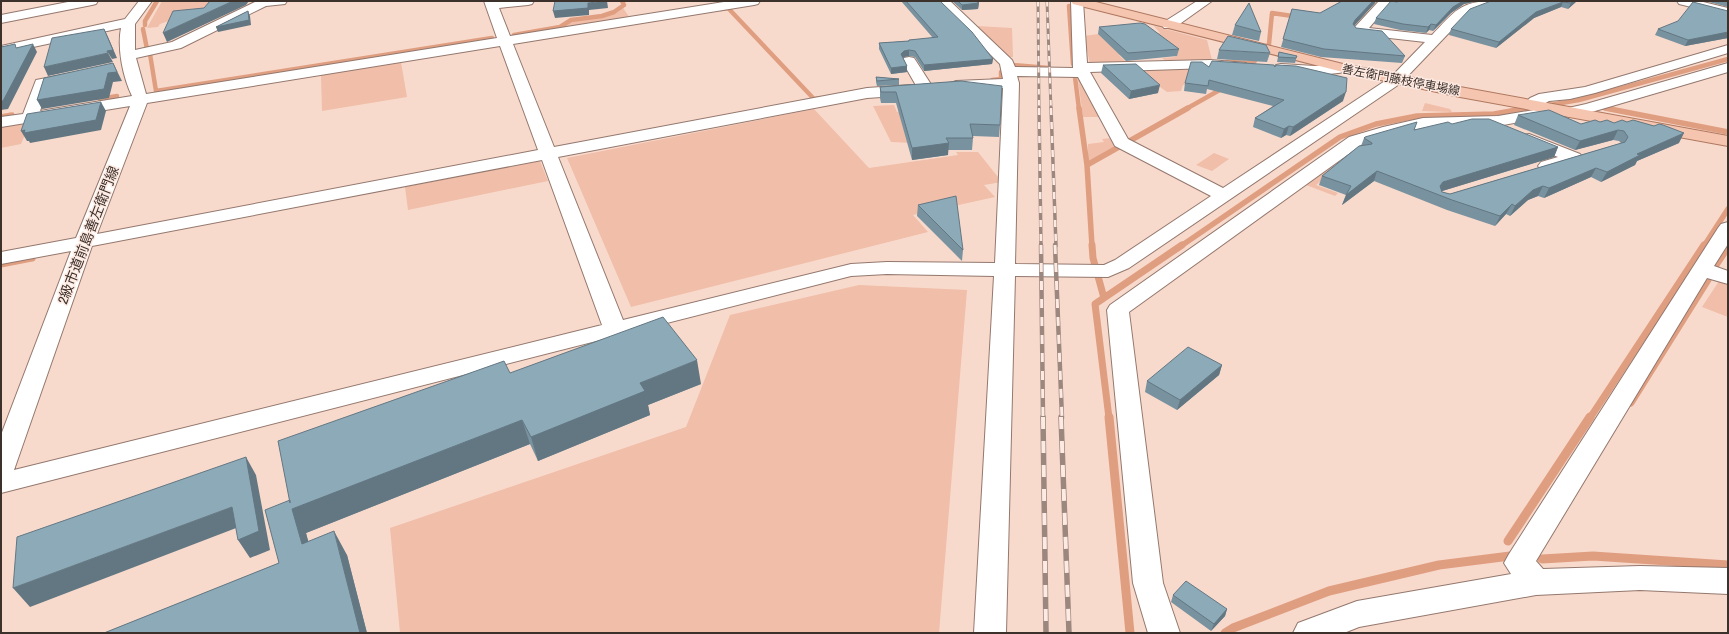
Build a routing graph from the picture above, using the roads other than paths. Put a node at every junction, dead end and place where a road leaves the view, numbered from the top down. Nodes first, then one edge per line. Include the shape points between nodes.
1 (92, 1) edge
2 (146, 1) edge
3 (281, 1) edge
4 (528, 1) edge
5 (754, 1) edge
6 (942, 1) edge
7 (1077, 1) edge
8 (1206, 1) edge
9 (1386, 1) edge
10 (1683, 1) edge
11 (1477, 2) edge
12 (491, 3) edge
13 (1728, 12) edge
14 (1, 18) edge
15 (130, 22) junction
16 (1169, 25) junction
17 (1435, 39) junction
18 (506, 41) junction
19 (1728, 49) edge
20 (1, 50) edge
21 (909, 61) dead end
22 (124, 62) junction
23 (1728, 67) edge
24 (1343, 68) junction
25 (1077, 72) junction
26 (85, 74) edge
27 (1010, 77) junction
28 (1396, 80) junction
29 (926, 89) junction
30 (141, 99) junction
31 (1547, 109) junction
32 (30, 117) junction
33 (1, 122) edge
34 (1487, 122) junction
35 (1728, 141) edge
36 (549, 153) junction
37 (1529, 172) edge
38 (1238, 204) junction
39 (1728, 228) edge
40 (84, 242) junction
41 (1, 258) edge
42 (1006, 269) junction
43 (1702, 269) junction
44 (1728, 278) edge
45 (615, 328) junction
46 (1, 470) edge
47 (1, 483) edge
48 (1528, 563) junction
49 (1728, 581) edge
50 (990, 633) edge
51 (1164, 633) edge
52 (1310, 633) edge

1 - 14 street
2 - 15 street
3 - 22 street via 263,3 176,45
4 - 12 street
5 - 18 street
6 - 27 street via 1007,63
7 - 16 main road, 善左衛門藤枝停車場線
7 - 25 street
8 - 16 street
9 - 17 street via 1359,31
10 - 13 street
11 - 17 street via 1462,11
12 - 18 street
15 - 20 street
15 - 22 street
16 - 24 main road, 善左衛門藤枝停車場線
17 - 28 street
18 - 30 street
18 - 36 street
19 - 31 street via 1590,90 1567,95 1546,95
21 - 29 street
22 - 30 street
23 - 31 street via 1589,108
24 - 25 street via 1315,70 1210,64
24 - 28 main road, 善左衛門藤枝停車場線
25 - 27 street
25 - 38 street via 1126,144
26 - 32 street via 41,84
27 - 29 street via 992,83
27 - 42 street
28 - 31 main road, 善左衛門藤枝停車場線
28 - 38 street
29 - 36 street via 824,101
30 - 32 street
30 - 40 street, 2級市道前島善左衛門線
31 - 34 street via 1528,118
31 - 35 main road, 善左衛門藤枝停車場線
32 - 33 street
34 - 37 street via 1581,156
34 - 38 street via 1422,123 1379,132 1354,141
36 - 40 street
36 - 45 street
38 - 42 street via 1100,271
38 - 51 street via 1118,310 1148,583
39 - 43 street
40 - 41 street
40 - 46 street, 2級市道前島善左衛門線
42 - 45 street via 851,270
42 - 50 street
43 - 44 street
43 - 48 street
45 - 47 street
48 - 49 street via 1640,578
48 - 52 street via 1358,614

